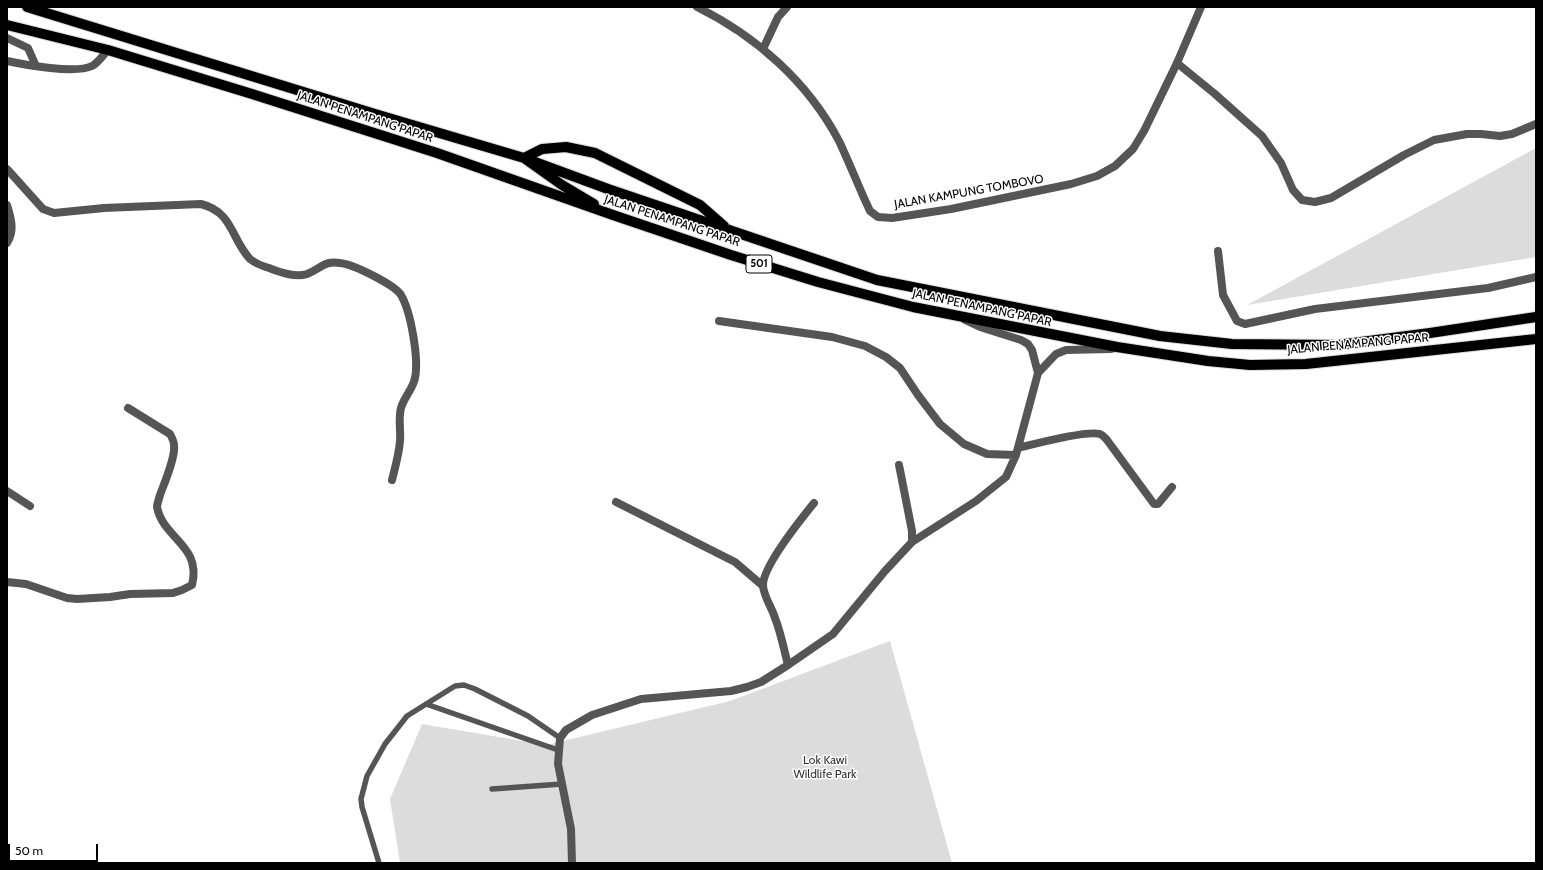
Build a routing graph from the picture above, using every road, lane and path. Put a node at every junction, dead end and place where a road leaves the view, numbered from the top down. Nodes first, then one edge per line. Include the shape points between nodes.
1 (697, 7) edge
2 (787, 7) edge
3 (1201, 7) edge
4 (33, 8) edge
5 (7, 25) edge
6 (7, 38) edge
7 (108, 50) junction
8 (763, 50) junction
9 (7, 61) edge
10 (1176, 64) junction
11 (36, 66) junction
12 (1536, 124) edge
13 (524, 158) junction
14 (7, 169) edge
15 (7, 205) edge
16 (613, 215) junction
17 (727, 229) junction
18 (7, 243) edge
19 (1218, 251) dead end
20 (1536, 277) edge
21 (956, 316) junction
22 (1536, 317) edge
23 (719, 321) dead end
24 (1536, 339) edge
25 (1132, 349) junction
26 (1038, 374) junction
27 (128, 408) dead end
28 (1017, 452) junction
29 (899, 465) dead end
30 (392, 480) dead end
31 (1172, 487) dead end
32 (7, 491) edge
33 (616, 502) dead end
34 (814, 503) dead end
35 (30, 506) dead end
36 (912, 542) junction
37 (7, 582) edge
38 (763, 586) junction
39 (788, 665) junction
40 (426, 704) junction
41 (560, 738) junction
42 (558, 750) junction
43 (562, 784) junction
44 (492, 789) dead end
45 (379, 863) edge
46 (572, 863) edge

1 - 8 street, JALAN KAMPUNG TOMBOVO via 746,35
2 - 8 street via 778,17
3 - 10 street, JALAN KAMPUNG TOMBOVO
4 - 13 main road, JALAN PENAMPANG PAPAR / 501
5 - 7 main road, JALAN PENAMPANG PAPAR / 501
6 - 11 street via 28,48
7 - 11 street via 93,66
7 - 16 main road, JALAN PENAMPANG PAPAR / 501 via 437,153
8 - 10 street, JALAN KAMPUNG TOMBOVO via 794,77 819,109 839,141 870,211 878,217 892,218 1042,191 1097,176 1115,166 1133,149
9 - 11 street
10 - 12 street via 1262,136 1281,163 1293,190 1302,200 1315,202 1331,198 1434,140 1467,134 1500,136
13 - 16 main road via 562,185
13 - 17 main road, JALAN PENAMPANG PAPAR / 501
13 - 17 main road via 542,149 566,147 595,153 700,205
14 - 30 street via 43,209 54,213 98,208 201,204 222,215 247,255 256,263 279,272 296,275 307,274 327,263 342,263 372,276 398,292 409,318 416,366 413,386 401,408 400,442
15 - 18 street via 12,230
16 - 21 main road, JALAN PENAMPANG PAPAR / 501 via 818,282
17 - 22 main road, JALAN PENAMPANG PAPAR / 501 via 877,280 1160,336 1232,344 1338,345
19 - 20 street via 1223,295 1237,321 1245,324 1315,309 1488,288
21 - 25 main road, JALAN PENAMPANG PAPAR / 501
21 - 26 street via 1028,344
23 - 28 street via 832,337 865,346 900,368 940,424 964,444 986,454
24 - 25 main road, JALAN PENAMPANG PAPAR / 501 via 1306,364 1208,361
25 - 26 street via 1066,350 1056,354
26 - 28 street
27 - 37 street via 170,434 173,440 175,447 157,506 165,526 188,552 195,574 192,585 173,593 77,599 26,584
28 - 31 street via 1061,438 1099,434 1107,440 1154,504 1158,504
28 - 36 street via 1006,477
29 - 36 street
32 - 35 street
33 - 38 street via 734,562
34 - 38 street via 776,556 766,573
36 - 39 street via 833,634
38 - 39 street via 776,619
39 - 41 street via 760,682 730,691 641,699 592,715 566,730
40 - 41 lane via 455,686 464,685 528,716
40 - 42 lane
40 - 45 lane via 407,716 385,744 362,788 362,807
41 - 42 street
42 - 43 street
43 - 44 lane
43 - 46 street via 571,829

